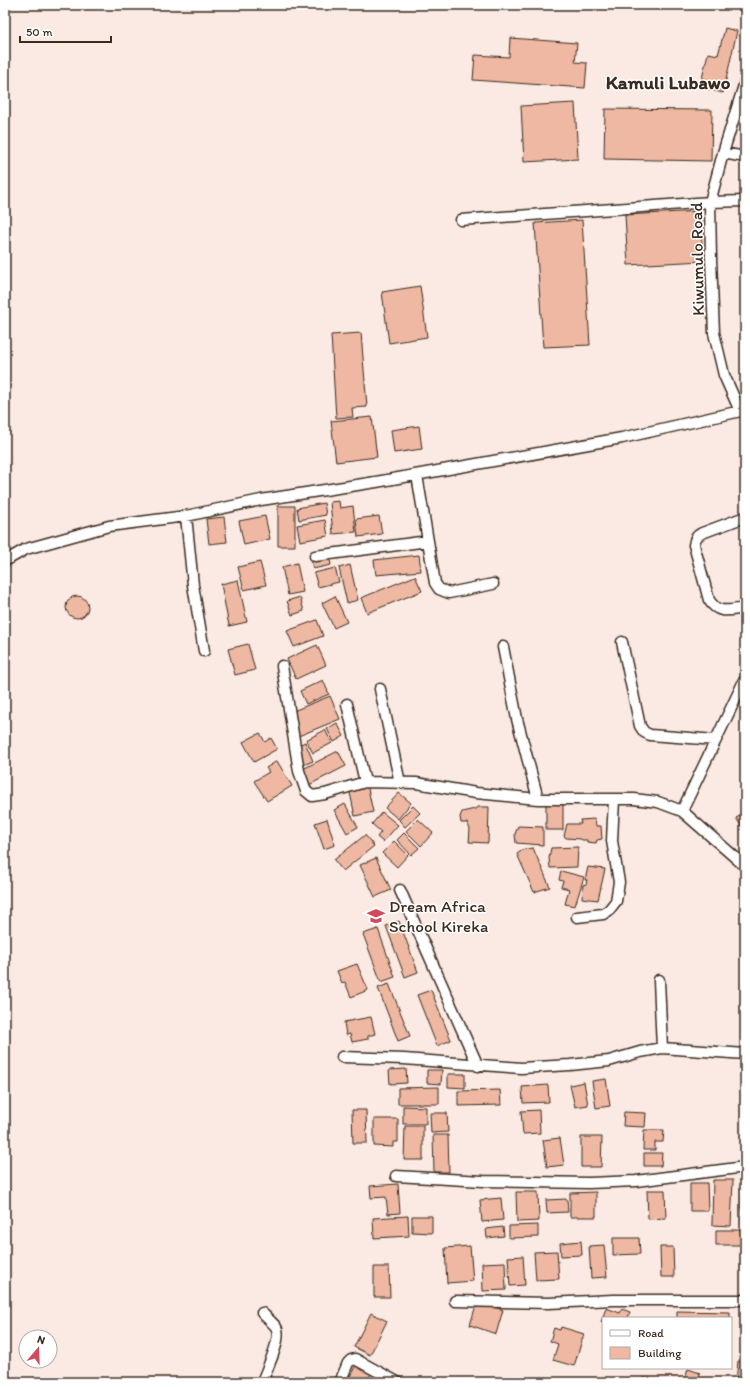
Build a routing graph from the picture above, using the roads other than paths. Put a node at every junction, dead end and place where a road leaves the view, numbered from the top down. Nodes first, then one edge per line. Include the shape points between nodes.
1 (745, 82) edge
2 (723, 153) junction
3 (745, 157) edge
4 (745, 201) edge
5 (710, 202) junction
6 (461, 220) dead end
7 (743, 410) edge
8 (417, 475) junction
9 (186, 516) junction
10 (745, 517) edge
11 (428, 541) junction
12 (315, 556) dead end
13 (5, 561) edge
14 (493, 584) dead end
15 (745, 608) edge
16 (622, 642) dead end
17 (502, 647) dead end
18 (204, 651) dead end
19 (282, 666) dead end
20 (744, 682) dead end
21 (380, 690) dead end
22 (347, 704) dead end
23 (716, 740) junction
24 (365, 782) junction
25 (400, 783) junction
26 (538, 799) junction
27 (614, 799) junction
28 (682, 811) junction
29 (745, 866) edge
30 (400, 890) dead end
31 (578, 917) dead end
32 (659, 980) dead end
33 (662, 1048) junction
34 (745, 1054) edge
35 (342, 1056) dead end
36 (478, 1066) junction
37 (745, 1167) edge
38 (396, 1176) dead end
39 (745, 1300) edge
40 (455, 1301) dead end
41 (262, 1313) dead end
42 (262, 1382) edge
43 (340, 1382) edge
44 (397, 1382) edge

1 - 2 street, Kiwumulo Road
2 - 3 street
2 - 5 street, Kiwumulo Road
4 - 5 street
5 - 6 street
5 - 7 street, Kiwumulo Road via 714,333 724,375
7 - 8 street via 622,438
8 - 9 street via 261,500
8 - 11 street
9 - 13 street via 109,526 26,549
9 - 18 street via 193,585
10 - 15 street via 702,533 694,545 713,605 720,610
11 - 12 street
11 - 14 street via 435,583 439,589 449,593
16 - 23 street via 640,726 644,732 650,735
17 - 26 street
19 - 24 street via 299,771 306,791 312,796
20 - 23 street
21 - 25 street
22 - 24 street
23 - 28 street
24 - 25 street
25 - 26 street
26 - 27 street
27 - 28 street via 634,798 658,802
27 - 31 street via 612,841 619,882 616,901 602,914
28 - 29 street
30 - 36 street
32 - 33 street
33 - 34 street
33 - 36 street via 609,1061 570,1065 521,1068
35 - 36 street
37 - 38 street via 636,1181 589,1183
39 - 40 street via 613,1300 548,1303
41 - 42 street via 278,1332
43 - 44 street via 348,1364 355,1359

